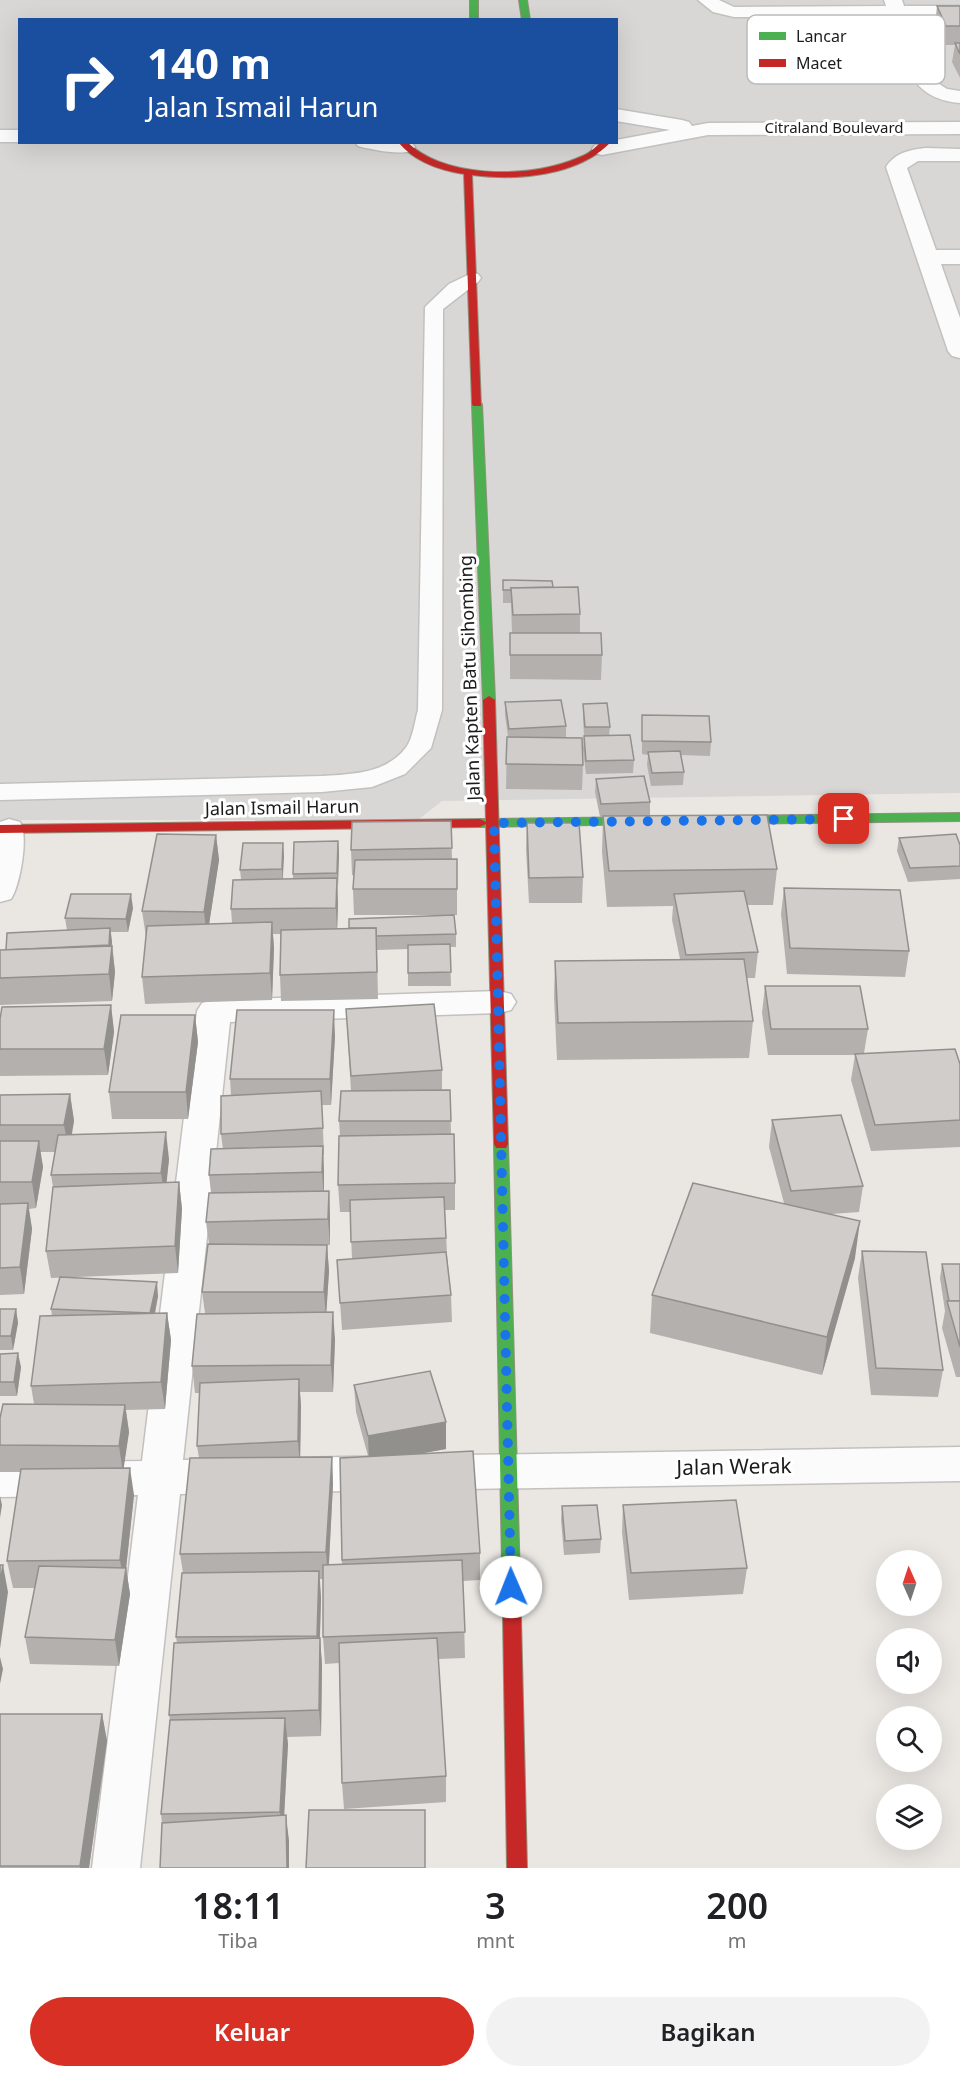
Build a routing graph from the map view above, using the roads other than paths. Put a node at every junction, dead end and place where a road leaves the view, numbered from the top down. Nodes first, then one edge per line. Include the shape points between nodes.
1 (474, 0) edge
2 (523, 0) edge
3 (707, 0) edge
4 (896, 6) edge
5 (960, 11) edge
6 (474, 18) edge
7 (526, 18) edge
8 (926, 84) edge
9 (960, 97) edge
10 (618, 115) edge
11 (0, 125) edge
12 (18, 125) edge
13 (960, 128) edge
14 (708, 129) junction
15 (0, 136) edge
16 (18, 136) edge
17 (618, 144) edge
18 (404, 145) edge
19 (604, 146) edge
20 (960, 155) edge
21 (468, 171) junction
22 (927, 257) junction
23 (960, 257) edge
24 (472, 278) junction
25 (955, 322) edge
26 (960, 351) edge
27 (0, 792) edge
28 (960, 817) edge
29 (709, 820) edge
30 (661, 821) edge
31 (494, 823) junction
32 (4, 829) edge
33 (0, 892) edge
34 (499, 1002) junction
35 (960, 1464) edge
36 (509, 1471) junction
37 (161, 1477) junction
38 (0, 1480) edge
39 (116, 1868) edge
40 (518, 1868) edge

1 - 6 street
2 - 7 street
3 - 4 street via 734,12
4 - 5 street
8 - 9 street via 932,90
10 - 14 street, Citraland Boulevard
11 - 12 street
13 - 14 street, Citraland Boulevard
14 - 17 street, Citraland Boulevard
15 - 16 street
18 - 21 street via 430,162
19 - 21 street via 579,162 546,171
20 - 22 street via 917,155 900,160 896,167
21 - 24 street, Jalan Kapten Batu Sihombing
22 - 23 street
22 - 25 street
24 - 27 lane via 434,307 430,710 419,748 396,769 372,780
24 - 31 street, Jalan Kapten Batu Sihombing
25 - 26 street
28 - 29 street
30 - 31 street, Jalan Ismail Harun
31 - 32 street, Jalan Ismail Harun
31 - 34 street, Jalan Kapten Batu Sihombing
32 - 33 street via 5,868
34 - 36 street, Jalan Kapten Batu Sihombing
34 - 37 street via 214,1011
35 - 36 street, Jalan Werak
36 - 37 street, Jalan Werak
36 - 40 street, Jalan Kapten Batu Sihombing
37 - 38 street, Jalan Werak
37 - 39 street

